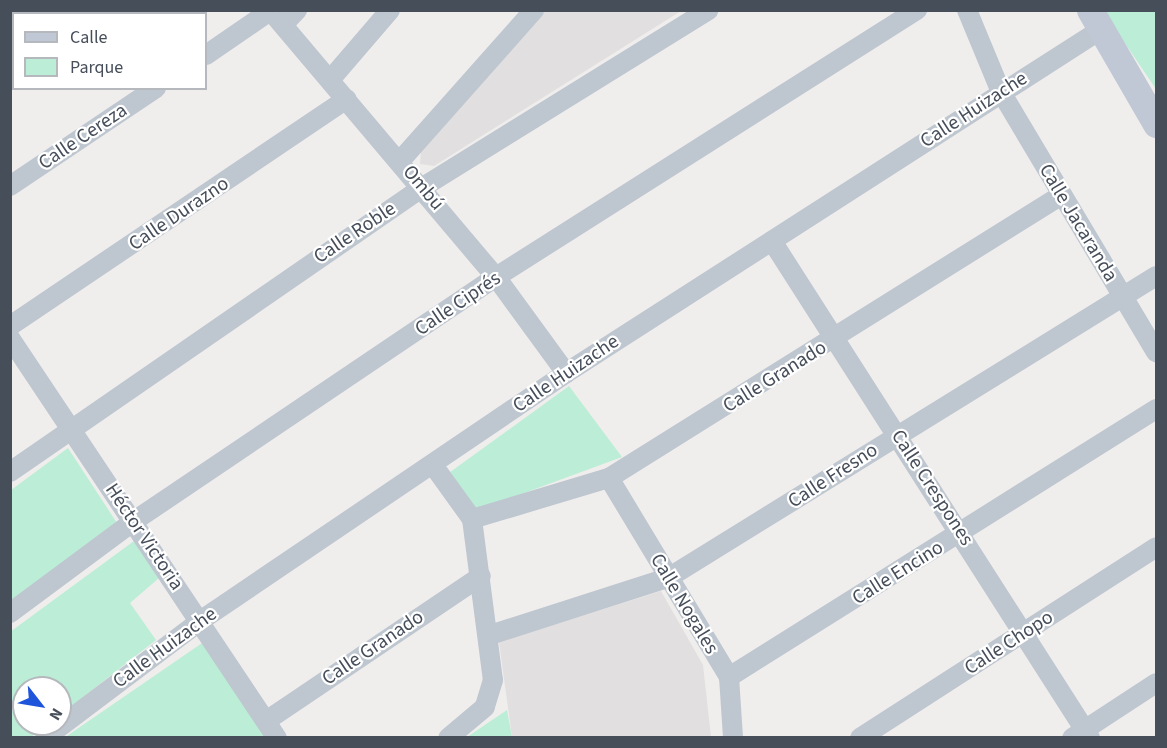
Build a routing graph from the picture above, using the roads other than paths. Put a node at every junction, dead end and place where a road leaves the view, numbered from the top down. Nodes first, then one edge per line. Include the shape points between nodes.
1 (297, 10) edge
2 (390, 10) edge
3 (534, 10) edge
4 (709, 10) edge
5 (917, 10) edge
6 (967, 10) edge
7 (274, 16) edge
8 (1095, 20) edge
9 (207, 54) edge
10 (330, 80) junction
11 (153, 90) edge
12 (1001, 92) junction
13 (347, 99) junction
14 (1156, 124) edge
15 (400, 161) junction
16 (10, 186) edge
17 (423, 187) junction
18 (1060, 196) junction
19 (772, 241) junction
20 (1156, 276) edge
21 (496, 277) junction
22 (1122, 296) junction
23 (10, 326) edge
24 (10, 338) edge
25 (836, 339) junction
26 (1156, 352) edge
27 (566, 373) junction
28 (1156, 409) edge
29 (70, 428) junction
30 (897, 435) junction
31 (433, 465) junction
32 (10, 472) edge
33 (609, 478) junction
34 (472, 519) junction
35 (134, 521) junction
36 (962, 534) junction
37 (1156, 547) edge
38 (481, 576) junction
39 (668, 578) junction
40 (10, 613) edge
41 (200, 621) junction
42 (1025, 633) junction
43 (490, 635) junction
44 (729, 677) junction
45 (1156, 683) edge
46 (272, 729) edge
47 (1082, 735) edge
48 (45, 738) edge
49 (448, 738) edge
50 (733, 738) edge
51 (860, 738) edge

1 - 7 street
2 - 10 street
3 - 15 street
4 - 17 street, Calle Roble
5 - 21 street, Calle Ciprés
6 - 12 street, Calle Jacaranda
7 - 9 street
7 - 10 street, Ombú
8 - 12 street, Calle Huizache
8 - 14 street
10 - 13 street, Ombú
11 - 16 street, Calle Cereza
12 - 18 street, Calle Jacaranda
12 - 19 street, Calle Huizache
13 - 15 street, Ombú
13 - 23 street, Calle Durazno
15 - 17 street, Ombú
17 - 21 street, Ombú
17 - 29 street, Calle Roble
18 - 22 street, Calle Jacaranda
18 - 25 street, Calle Granado
19 - 25 street, Calle Crespones
19 - 27 street, Calle Huizache
20 - 22 street, Calle Fresno
21 - 27 street, Ombú
21 - 35 street, Calle Ciprés
22 - 26 street, Calle Jacaranda
22 - 30 street, Calle Fresno
24 - 29 street, Héctor Victoria
25 - 30 street, Calle Crespones
25 - 33 street, Calle Granado
27 - 31 street, Calle Huizache
28 - 36 street, Calle Encino
29 - 32 street, Calle Roble
29 - 35 street, Héctor Victoria
30 - 36 street, Calle Crespones
30 - 39 street, Calle Fresno
31 - 34 street
31 - 41 street, Calle Huizache
33 - 34 street, Calle Granado
33 - 39 street, Calle Nogales
34 - 38 street
35 - 40 street, Calle Ciprés
35 - 41 street, Héctor Victoria
36 - 42 street, Calle Crespones
36 - 44 street, Calle Encino
37 - 42 street, Calle Chopo
38 - 43 street
38 - 46 street, Calle Granado
39 - 43 street, Calle Fresno
39 - 44 street, Calle Nogales
41 - 46 street, Héctor Victoria
41 - 48 street, Calle Huizache
42 - 47 street, Calle Crespones
42 - 51 street, Calle Chopo
43 - 49 street via 491,694 471,722
44 - 50 street, Calle Nogales
45 - 47 street

